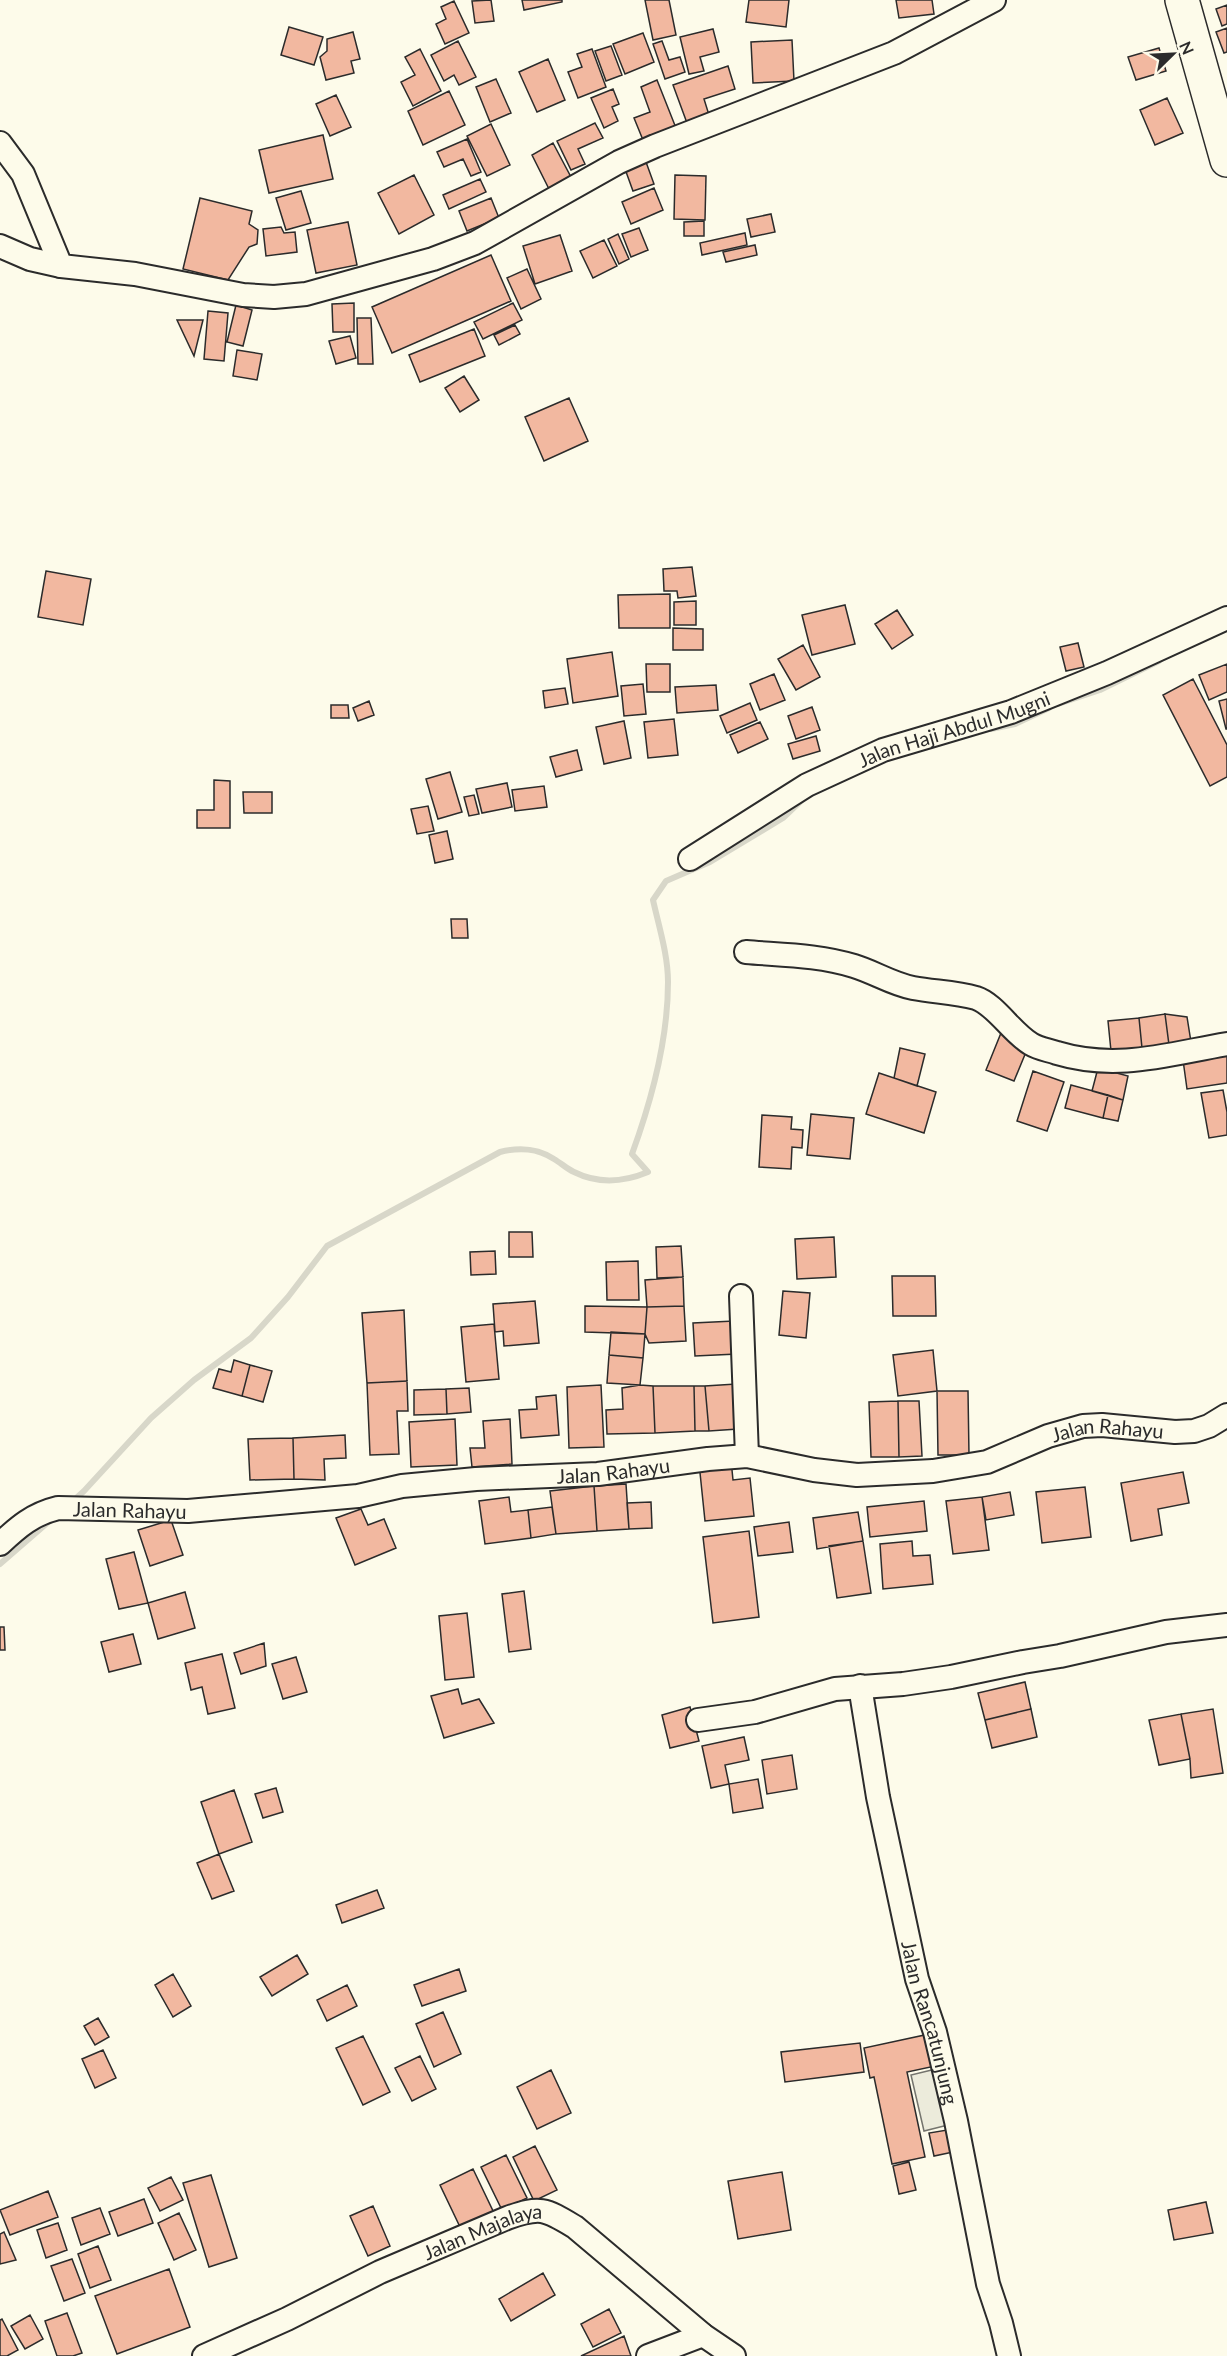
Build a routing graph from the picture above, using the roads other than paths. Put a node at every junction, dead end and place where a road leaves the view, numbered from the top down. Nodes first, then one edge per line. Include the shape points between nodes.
1 (994, 0) edge
2 (1182, 0) edge
3 (0, 144) edge
4 (1227, 160) edge
5 (0, 246) edge
6 (61, 266) junction
7 (1227, 618) edge
8 (690, 860) dead end
9 (746, 952) dead end
10 (1227, 1044) edge
11 (741, 1296) dead end
12 (1227, 1415) edge
13 (747, 1456) junction
14 (0, 1544) edge
15 (1227, 1625) edge
16 (860, 1686) junction
17 (698, 1720) dead end
18 (703, 2335) junction
19 (204, 2356) edge
20 (648, 2356) edge
21 (734, 2356) edge
22 (1010, 2356) edge

1 - 6 street via 894,52 619,162 475,243 433,259 306,294 274,297
2 - 4 highway
3 - 6 street via 23,174
5 - 6 street via 30,259
7 - 8 street, Jalan Haji Abdul Mugni via 1011,712 872,755 807,785
9 - 10 street via 826,958 914,988 979,999 1033,1045 1072,1057 1106,1062 1150,1059
11 - 13 street
12 - 13 street, Jalan Rahayu via 1194,1431 1083,1426 987,1462 933,1471 857,1475
13 - 14 street, Jalan Rahayu via 598,1474 402,1486 358,1496 188,1511 65,1508 26,1521
15 - 16 street via 1166,1632 951,1677
16 - 17 street via 835,1689 755,1712
16 - 22 street, Jalan Rancatunjung via 878,1797 915,1969 935,2032 988,2284
18 - 19 street, Jalan Majalaya via 575,2227 540,2210 507,2218 380,2272
18 - 20 street
18 - 21 street, Jalan Majalaya

